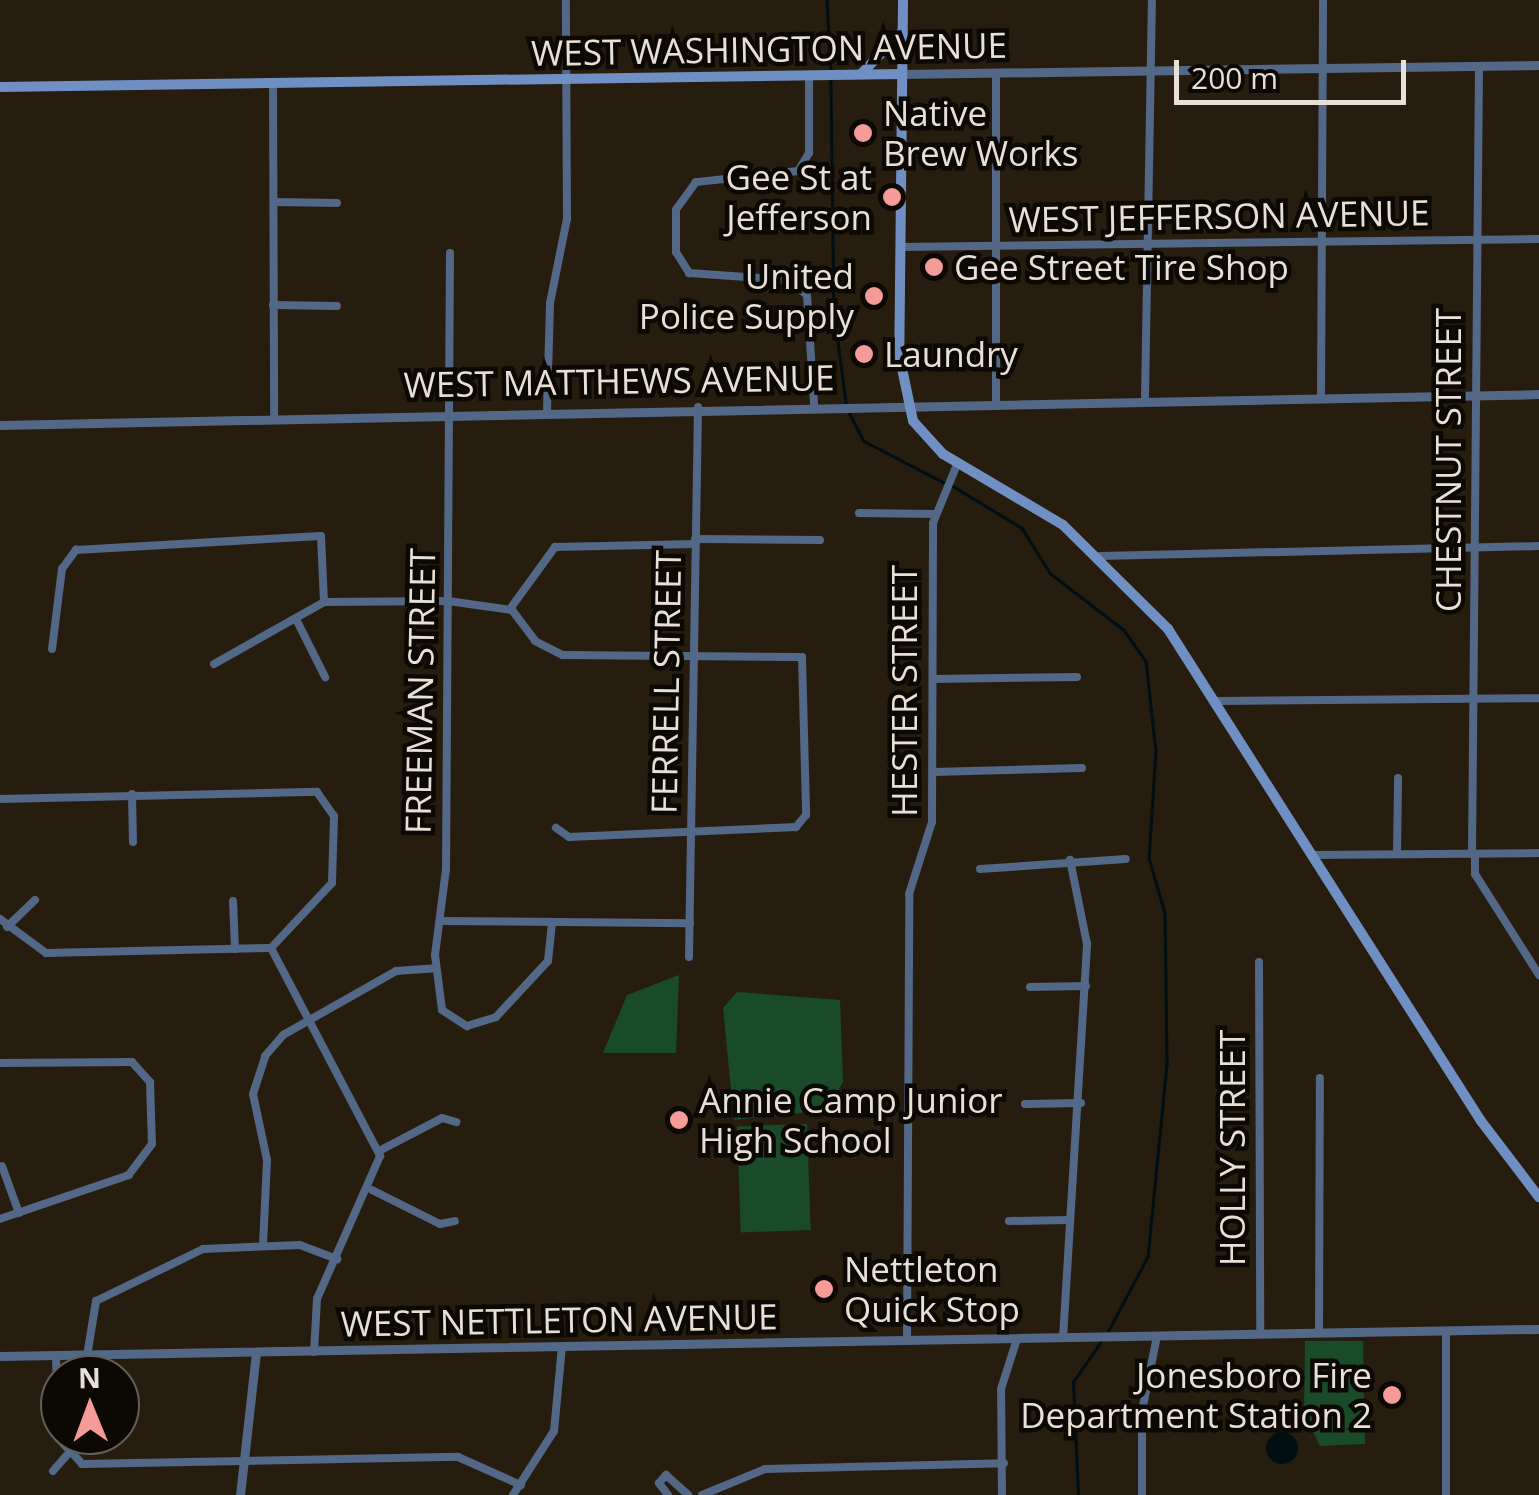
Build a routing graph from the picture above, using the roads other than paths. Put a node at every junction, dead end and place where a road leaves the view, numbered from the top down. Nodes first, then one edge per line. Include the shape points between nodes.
1 (566, 0) edge
2 (903, 0) edge
3 (1152, 0) edge
4 (1323, 0) edge
5 (902, 31) junction
6 (1539, 65) edge
7 (1480, 66) junction
8 (1322, 69) junction
9 (1151, 70) junction
10 (996, 73) junction
11 (860, 74) junction
12 (902, 74) junction
13 (812, 76) junction
14 (566, 80) junction
15 (274, 83) junction
16 (0, 87) edge
17 (274, 202) junction
18 (338, 203) dead end
19 (1539, 239) edge
20 (1477, 240) junction
21 (1324, 241) junction
22 (1148, 244) junction
23 (900, 247) junction
24 (996, 247) junction
25 (450, 253) dead end
26 (273, 305) junction
27 (337, 306) dead end
28 (1474, 394) junction
29 (1539, 394) edge
30 (1320, 396) junction
31 (1146, 397) junction
32 (996, 400) junction
33 (906, 402) junction
34 (814, 404) junction
35 (698, 407) junction
36 (547, 410) junction
37 (454, 413) junction
38 (274, 416) junction
39 (0, 424) edge
40 (955, 468) junction
41 (859, 514) dead end
42 (934, 514) junction
43 (820, 540) dead end
44 (695, 542) junction
45 (1474, 546) junction
46 (1539, 546) edge
47 (1100, 556) junction
48 (448, 600) junction
49 (324, 602) junction
50 (510, 609) junction
51 (298, 621) junction
52 (52, 649) dead end
53 (694, 654) junction
54 (214, 664) dead end
55 (325, 677) dead end
56 (1076, 677) dead end
57 (933, 679) junction
58 (1539, 698) edge
59 (1472, 699) junction
60 (1216, 700) junction
61 (1082, 768) dead end
62 (933, 772) junction
63 (1398, 778) dead end
64 (132, 794) junction
65 (0, 800) edge
66 (556, 828) dead end
67 (692, 835) junction
68 (134, 842) dead end
69 (1539, 853) edge
70 (1397, 854) junction
71 (1473, 854) junction
72 (1312, 855) junction
73 (1126, 859) dead end
74 (1070, 860) junction
75 (980, 869) dead end
76 (35, 900) dead end
77 (233, 901) dead end
78 (440, 921) junction
79 (4, 923) edge
80 (690, 923) junction
81 (552, 925) junction
82 (271, 948) junction
83 (235, 949) junction
84 (690, 957) dead end
85 (1259, 962) dead end
86 (435, 968) junction
87 (1539, 975) edge
88 (1086, 986) junction
89 (1030, 987) dead end
90 (310, 1020) junction
91 (0, 1062) edge
92 (1320, 1078) dead end
93 (1081, 1103) junction
94 (1025, 1104) dead end
95 (456, 1122) dead end
96 (379, 1151) junction
97 (2, 1166) edge
98 (372, 1190) junction
99 (1539, 1197) edge
100 (18, 1213) junction
101 (0, 1219) edge
102 (1070, 1220) junction
103 (455, 1221) dead end
104 (1009, 1222) dead end
105 (263, 1245) junction
106 (338, 1259) junction
107 (1539, 1329) edge
108 (1446, 1331) junction
109 (1319, 1333) junction
110 (1260, 1334) junction
111 (1156, 1336) junction
112 (1017, 1338) junction
113 (1063, 1338) junction
114 (908, 1341) junction
115 (562, 1347) junction
116 (314, 1352) junction
117 (256, 1353) junction
118 (87, 1355) edge
119 (140, 1355) edge
120 (0, 1356) edge
121 (40, 1356) edge
122 (67, 1455) joint
123 (239, 1462) junction
124 (1004, 1463) junction
125 (53, 1471) dead end
126 (521, 1485) junction
127 (240, 1495) edge
128 (513, 1495) edge
129 (668, 1495) edge
130 (688, 1495) edge
131 (702, 1495) edge
132 (1002, 1495) edge
133 (1142, 1495) edge
134 (1446, 1495) edge

1 - 14 street
2 - 5 main road
3 - 9 street
4 - 8 street
5 - 11 main road
5 - 12 main road
6 - 7 street, WEST WASHINGTON AVENUE
7 - 8 street, WEST WASHINGTON AVENUE
7 - 20 street, CHESTNUT STREET
8 - 9 street, WEST WASHINGTON AVENUE
8 - 21 street
9 - 10 street, WEST WASHINGTON AVENUE
9 - 22 street
10 - 12 street, WEST WASHINGTON AVENUE
10 - 24 street
11 - 12 main road, WEST WASHINGTON AVENUE
11 - 13 main road, WEST WASHINGTON AVENUE
12 - 23 main road
13 - 14 main road, WEST WASHINGTON AVENUE
13 - 34 street via 809,153 798,172 696,182 676,210 676,252 689,273 788,280 807,294
14 - 15 main road, WEST WASHINGTON AVENUE
14 - 36 street via 568,219 549,310
15 - 16 main road, WEST WASHINGTON AVENUE
15 - 17 street
17 - 18 street
17 - 26 street
19 - 20 street, WEST JEFFERSON AVENUE
20 - 21 street, WEST JEFFERSON AVENUE
20 - 28 street, CHESTNUT STREET
21 - 22 street, WEST JEFFERSON AVENUE
21 - 30 street
22 - 24 street, WEST JEFFERSON AVENUE
22 - 31 street
23 - 24 street, WEST JEFFERSON AVENUE
23 - 33 main road
24 - 32 street
25 - 37 street, FREEMAN STREET
26 - 27 street
26 - 38 street
28 - 29 street, WEST MATTHEWS AVENUE
28 - 30 street, WEST MATTHEWS AVENUE
28 - 45 street, CHESTNUT STREET
30 - 31 street, WEST MATTHEWS AVENUE
31 - 32 street, WEST MATTHEWS AVENUE
32 - 33 street, WEST MATTHEWS AVENUE
33 - 34 street, WEST MATTHEWS AVENUE
33 - 40 main road via 927,441
34 - 35 street, WEST MATTHEWS AVENUE
35 - 36 street, WEST MATTHEWS AVENUE
35 - 44 street, FERRELL STREET
36 - 37 street, WEST MATTHEWS AVENUE
37 - 38 street, WEST MATTHEWS AVENUE
37 - 48 street, FREEMAN STREET
38 - 39 street, WEST MATTHEWS AVENUE
40 - 42 street, HESTER STREET
40 - 47 main road
41 - 42 street
42 - 57 street, HESTER STREET
43 - 44 street
44 - 50 street via 556,547
44 - 53 street, FERRELL STREET
45 - 46 street
45 - 47 street
45 - 59 street, CHESTNUT STREET
47 - 60 main road via 1168,629
48 - 49 street
48 - 50 street
48 - 78 street, FREEMAN STREET
49 - 51 street
49 - 52 street via 321,536 76,550 62,569
50 - 53 street via 554,653
51 - 54 street
51 - 55 street
53 - 67 street, FERRELL STREET
53 - 67 street via 802,657 805,817 789,829
56 - 57 street
57 - 62 street, HESTER STREET
58 - 59 street
59 - 60 street
59 - 71 street, CHESTNUT STREET
60 - 72 main road
61 - 62 street
62 - 114 street, HESTER STREET via 929,844 909,894
63 - 70 street
64 - 65 street
64 - 68 street
64 - 82 street via 322,795 334,816 332,883
66 - 67 street via 569,837
67 - 80 street, FERRELL STREET
69 - 71 street
70 - 71 street
70 - 72 street
71 - 87 street via 1475,874
72 - 99 main road
73 - 74 street
74 - 75 street
74 - 88 street
76 - 79 street
77 - 83 street
78 - 81 street
78 - 86 street, FREEMAN STREET
79 - 83 street via 46,953
80 - 81 street
80 - 84 street, FERRELL STREET
81 - 86 street via 548,961 488,1023 450,1019
82 - 83 street
82 - 90 street
85 - 110 street, HOLLY STREET
86 - 90 street via 396,971
88 - 89 street
88 - 93 street
90 - 96 street
90 - 105 street via 271,1047 254,1084 267,1164
91 - 100 street via 118,1058 140,1067 152,1093 152,1144 142,1165
92 - 109 street
93 - 94 street
93 - 102 street
95 - 96 street via 442,1118
96 - 98 street
97 - 100 street
98 - 103 street via 440,1224
98 - 106 street
100 - 101 street
102 - 104 street
102 - 113 street
105 - 106 street via 300,1244
105 - 118 street via 203,1249 156,1279 103,1295 87,1316
106 - 116 street via 317,1299
107 - 108 street, WEST NETTLETON AVENUE
108 - 109 street, WEST NETTLETON AVENUE
108 - 134 street
109 - 110 street, WEST NETTLETON AVENUE
110 - 111 street, WEST NETTLETON AVENUE
111 - 113 street, WEST NETTLETON AVENUE
111 - 133 street via 1142,1412
112 - 113 street, WEST NETTLETON AVENUE
112 - 114 street, WEST NETTLETON AVENUE
112 - 124 street via 1002,1383
114 - 115 street, WEST NETTLETON AVENUE
115 - 116 street, WEST NETTLETON AVENUE
115 - 126 street via 559,1417
116 - 117 street, WEST NETTLETON AVENUE
117 - 119 street, WEST NETTLETON AVENUE
117 - 123 street
120 - 121 street, WEST NETTLETON AVENUE
122 - 123 street via 90,1465
122 - 125 street
123 - 126 street via 458,1457
123 - 127 street
124 - 131 street via 776,1468
124 - 132 street
126 - 128 street
129 - 130 street via 658,1484 666,1475

